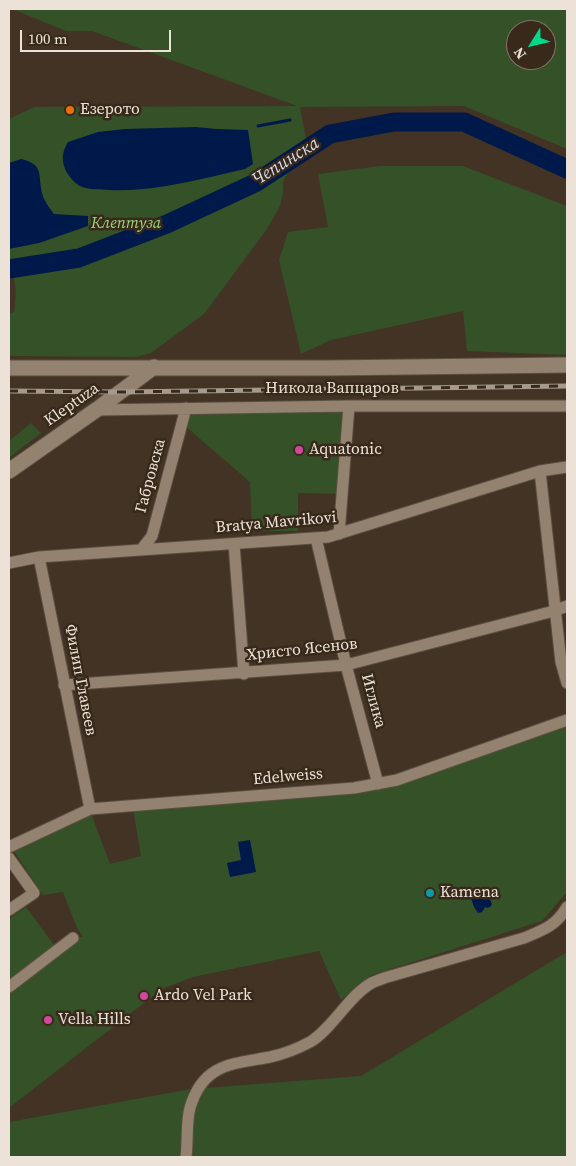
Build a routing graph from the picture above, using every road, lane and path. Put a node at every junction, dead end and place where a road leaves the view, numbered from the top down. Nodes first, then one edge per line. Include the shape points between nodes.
1 (567, 365) edge
2 (154, 367) junction
3 (9, 368) edge
4 (349, 406) junction
5 (567, 406) edge
6 (186, 408) junction
7 (96, 410) junction
8 (567, 467) edge
9 (9, 471) edge
10 (540, 471) junction
11 (340, 534) junction
12 (316, 538) junction
13 (234, 544) junction
14 (142, 550) junction
15 (39, 558) junction
16 (9, 562) edge
17 (567, 606) edge
18 (554, 611) junction
19 (346, 665) junction
20 (244, 674) junction
21 (567, 683) edge
22 (64, 685) junction
23 (567, 720) edge
24 (378, 784) junction
25 (90, 809) junction
26 (9, 847) edge
27 (9, 858) edge
28 (567, 908) edge
29 (9, 910) edge
30 (73, 938) dead end
31 (9, 987) edge
32 (186, 1157) edge

1 - 2 street
2 - 3 street
2 - 7 street, Kleptuza
4 - 5 street, Никола Вапцаров
4 - 6 street, Никола Вапцаров
4 - 11 street
6 - 7 street, Никола Вапцаров
6 - 14 street, Габровска via 152,536
7 - 9 street, Kleptuza
8 - 10 street, Bratya Mavrikovi
10 - 11 street, Bratya Mavrikovi
10 - 18 street
11 - 12 street, Bratya Mavrikovi
12 - 13 street, Bratya Mavrikovi
12 - 19 street, Иглика
13 - 14 street, Bratya Mavrikovi
13 - 20 street
14 - 15 street, Bratya Mavrikovi
15 - 16 street, Bratya Mavrikovi
15 - 22 street, Филип Главеев
17 - 18 street, Христо Ясенов
18 - 19 street, Христо Ясенов
18 - 21 street
19 - 20 street, Христо Ясенов
19 - 24 street, Иглика
20 - 22 street, Христо Ясенов
22 - 25 street, Филип Главеев
23 - 24 street, Edelweiss
24 - 25 street, Edelweiss
25 - 26 street, Edelweiss
27 - 29 street via 34,893
28 - 32 street via 560,919 524,938 369,984 312,1041 292,1051 244,1060 213,1071 202,1082 190,1109
30 - 31 street

